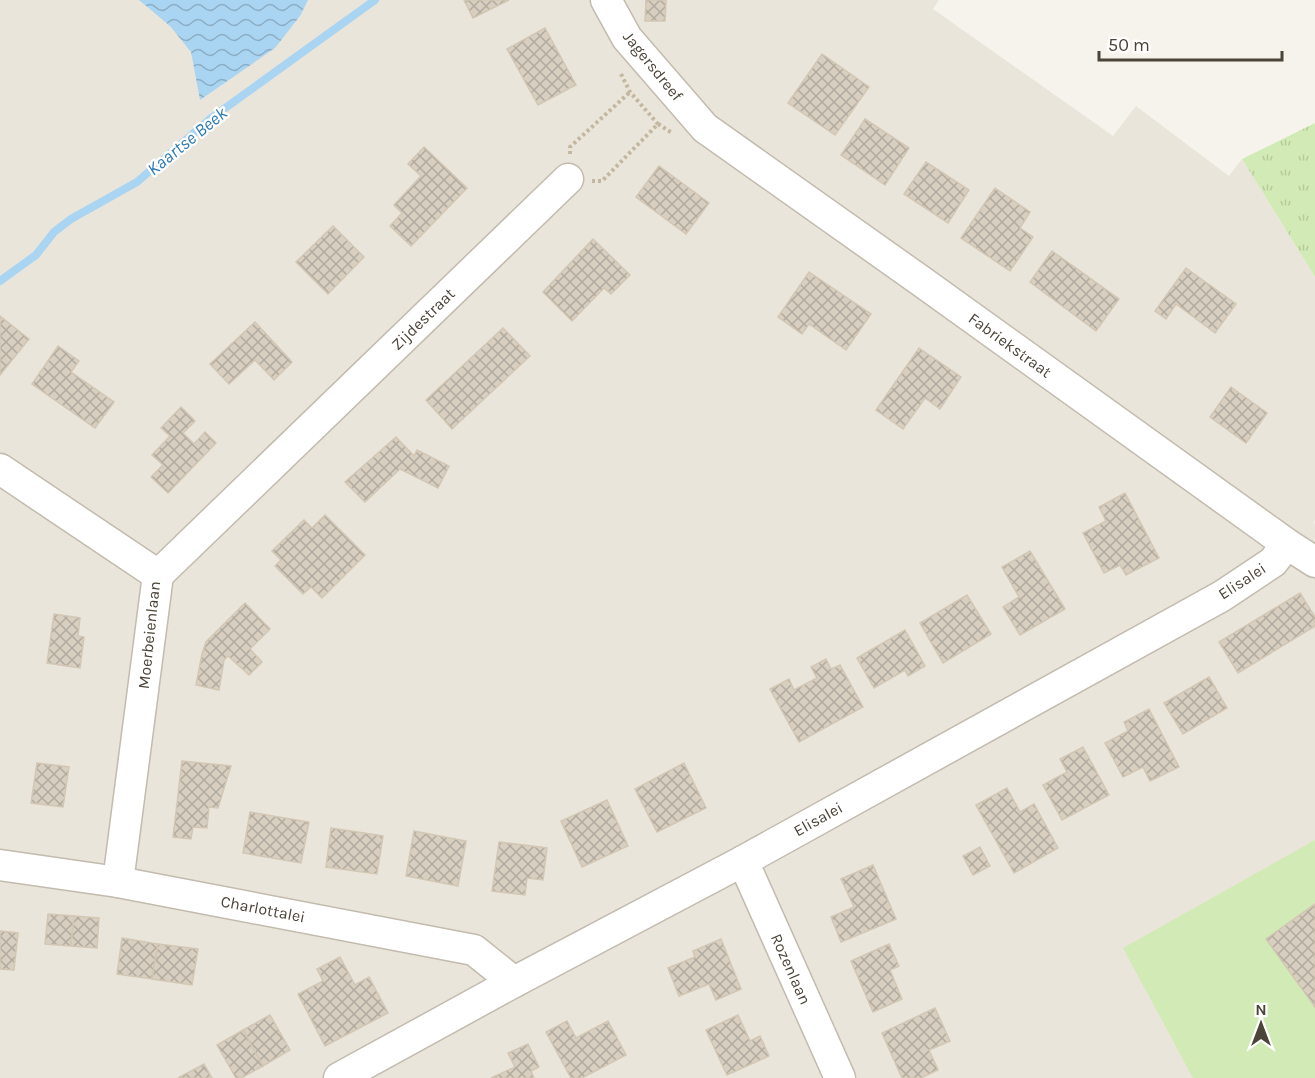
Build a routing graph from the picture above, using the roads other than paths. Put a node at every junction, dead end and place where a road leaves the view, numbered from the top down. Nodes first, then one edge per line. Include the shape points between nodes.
1 (606, 0) edge
2 (705, 128) joint
3 (568, 179) road end
4 (0, 469) edge
5 (1287, 544) junction
6 (1315, 562) edge
7 (158, 575) junction
8 (743, 861) junction
9 (0, 865) edge
10 (118, 882) junction
11 (514, 982) junction
12 (339, 1078) edge
13 (840, 1078) edge

1 - 2 street, Jagersdreef via 627,38
2 - 5 street, Fabriekstraat
3 - 7 street, Zijdestraat
4 - 7 street, Moerbeienlaan
5 - 6 street, Fabriekstraat
5 - 8 street, Elisalei via 1273,562 1222,596
7 - 10 street, Moerbeienlaan
8 - 11 street, Elisalei
8 - 13 street, Rozenlaan
9 - 10 street, Charlottalei
10 - 11 street, Charlottalei via 474,950
11 - 12 street, Elisalei

